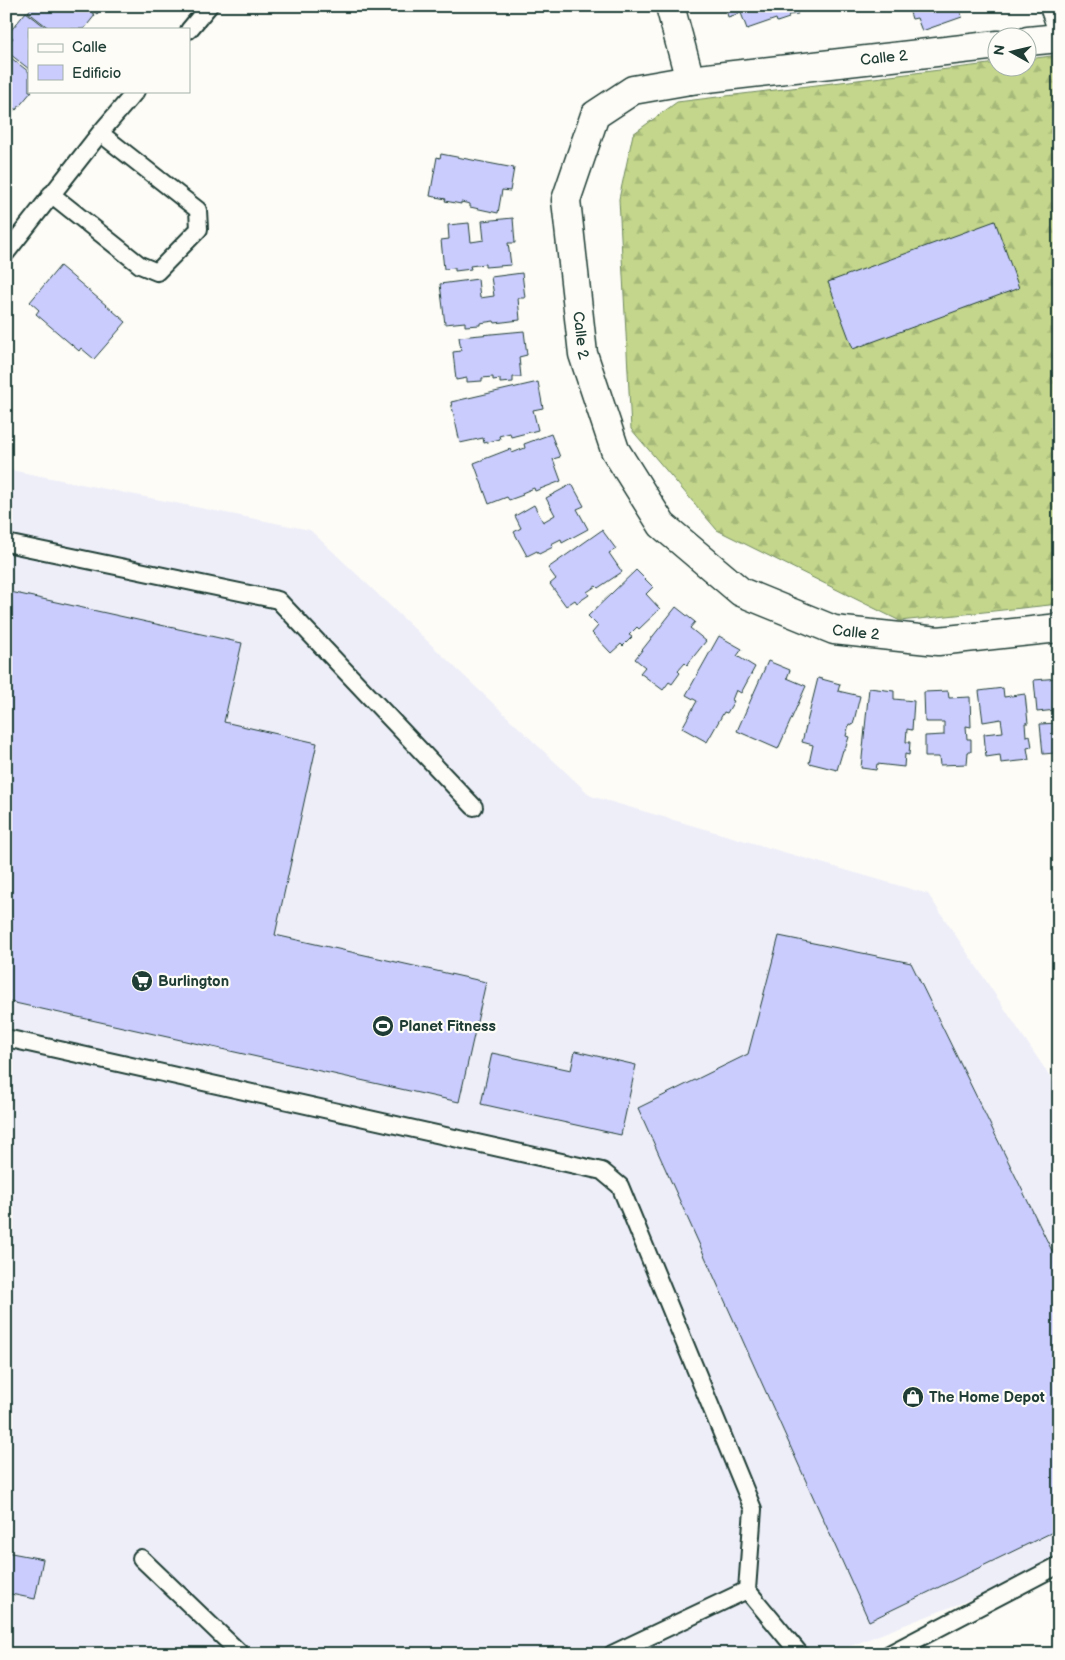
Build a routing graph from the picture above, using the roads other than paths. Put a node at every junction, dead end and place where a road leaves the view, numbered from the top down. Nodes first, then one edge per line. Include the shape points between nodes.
1 (209, 6) edge
2 (670, 6) edge
3 (1054, 6) edge
4 (1059, 20) edge
5 (190, 29) edge
6 (1059, 38) edge
7 (1038, 40) edge
8 (988, 46) edge
9 (690, 80) junction
10 (135, 92) edge
11 (100, 133) junction
12 (51, 194) junction
13 (6, 253) edge
14 (6, 543) edge
15 (1059, 628) edge
16 (474, 807) dead end
17 (6, 1038) edge
18 (141, 1558) dead end
19 (1059, 1566) edge
20 (747, 1590) junction
21 (240, 1654) edge
22 (612, 1654) edge
23 (800, 1654) edge
24 (889, 1654) edge

1 - 5 lane
2 - 9 street
3 - 4 street
6 - 7 street
8 - 9 street, Calle 2
9 - 15 street, Calle 2 via 633,90 595,115 566,200 583,354 614,450 662,525 741,592 834,630 938,641
10 - 11 lane
11 - 12 lane
11 - 12 lane via 198,210 199,229 157,272 140,265
12 - 13 lane
14 - 16 lane via 278,600
17 - 20 lane via 602,1171 620,1186 753,1509
18 - 21 lane
19 - 24 lane
20 - 22 lane
20 - 23 lane

